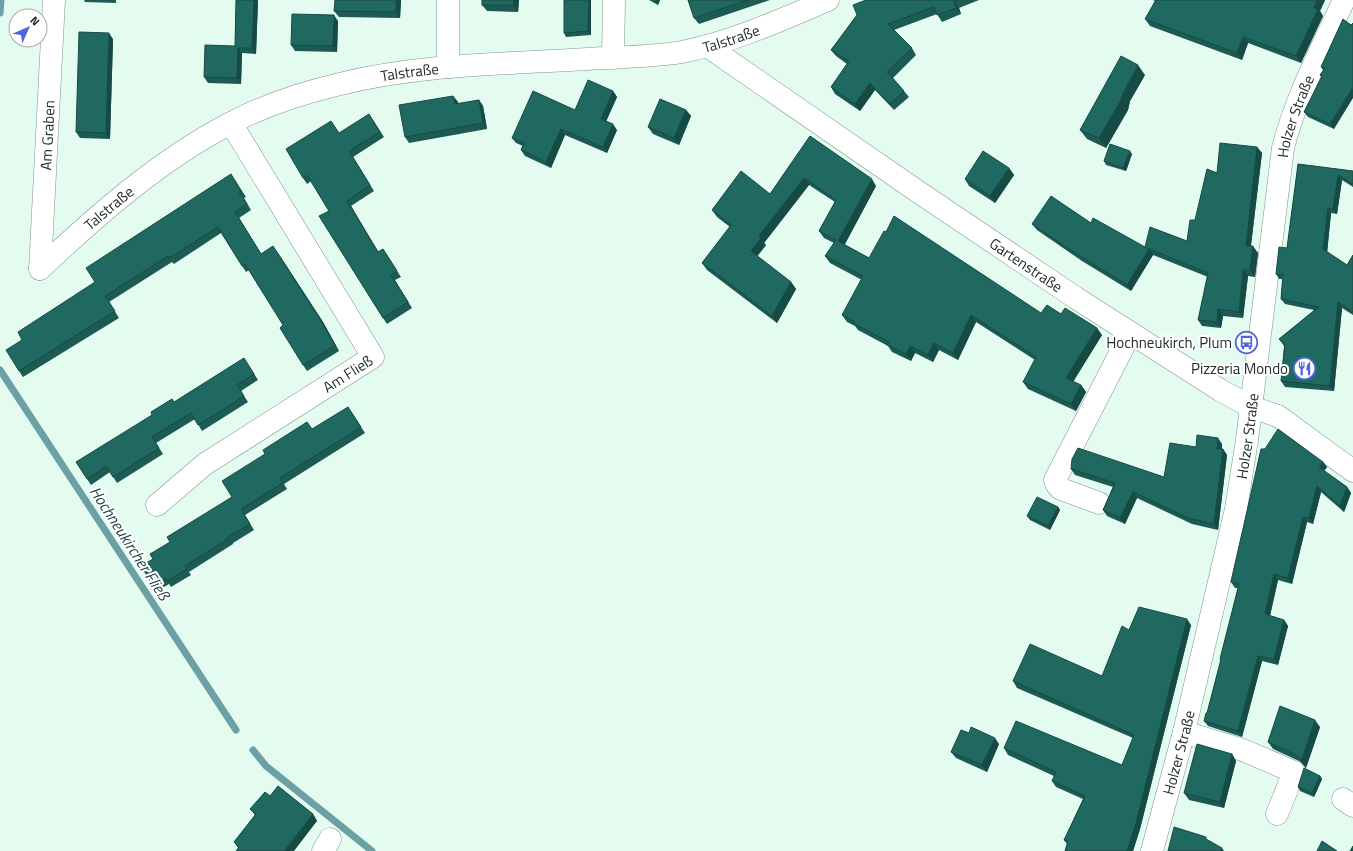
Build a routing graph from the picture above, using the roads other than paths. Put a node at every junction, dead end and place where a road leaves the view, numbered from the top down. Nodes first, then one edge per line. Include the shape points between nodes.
1 (54, 0) edge
2 (448, 0) edge
3 (614, 0) edge
4 (828, 0) edge
5 (1344, 0) edge
6 (707, 46) junction
7 (613, 58) junction
8 (448, 67) junction
9 (231, 123) junction
10 (40, 269) joint
11 (1130, 334) junction
12 (1251, 407) junction
13 (1353, 471) edge
14 (1099, 504) dead end
15 (157, 505) dead end
16 (1184, 732) junction
17 (1277, 814) dead end
18 (1152, 851) edge

1 - 10 street, Am Graben
2 - 8 street
3 - 7 street
4 - 6 street, Talstraße
5 - 12 street, Holzer Straße via 1290,122 1283,148
6 - 7 street, Talstraße via 659,55
6 - 11 street, Gartenstraße
7 - 8 street, Talstraße
8 - 9 street, Talstraße via 382,75 338,84 285,100
9 - 10 street, Talstraße via 135,186 88,224
9 - 15 street, Am Fließ via 373,357 205,464
11 - 12 street, Gartenstraße
11 - 14 street via 1055,480 1061,489
12 - 13 street, Gartenstraße via 1278,416
12 - 16 street, Holzer Straße via 1236,509
16 - 17 street via 1242,750 1294,772
16 - 18 street, Holzer Straße

